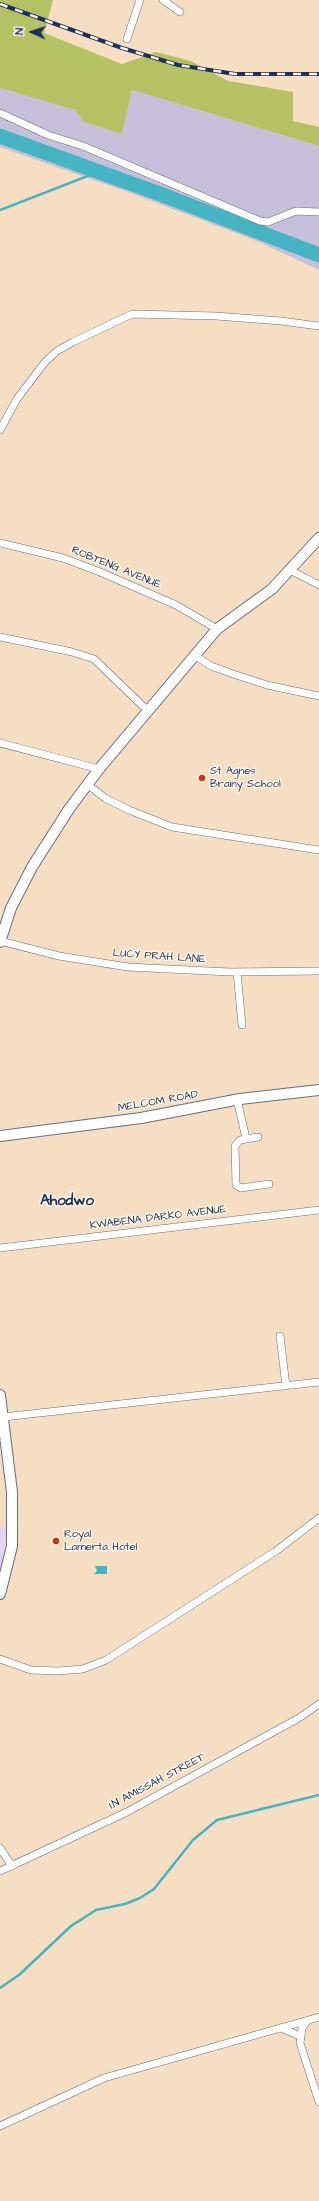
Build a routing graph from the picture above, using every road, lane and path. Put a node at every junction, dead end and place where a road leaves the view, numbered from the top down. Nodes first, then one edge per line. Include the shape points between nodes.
1 (140, 0) edge
2 (163, 0) edge
3 (180, 12) dead end
4 (126, 39) dead end
5 (0, 113) edge
6 (319, 212) edge
7 (319, 326) edge
8 (0, 430) edge
9 (319, 538) edge
10 (0, 543) edge
11 (290, 570) junction
12 (319, 585) edge
13 (217, 629) junction
14 (0, 637) edge
15 (194, 655) junction
16 (319, 696) edge
17 (147, 710) junction
18 (0, 743) edge
19 (98, 769) junction
20 (87, 784) junction
21 (319, 850) edge
22 (2, 926) edge
23 (0, 942) edge
24 (319, 971) edge
25 (237, 972) junction
26 (242, 1025) dead end
27 (319, 1090) edge
28 (238, 1100) junction
29 (0, 1136) edge
30 (258, 1137) dead end
31 (246, 1138) junction
32 (269, 1184) dead end
33 (319, 1210) edge
34 (0, 1248) edge
35 (280, 1336) dead end
36 (319, 1382) edge
37 (286, 1386) junction
38 (0, 1395) edge
39 (3, 1417) junction
40 (319, 1518) edge
41 (0, 1594) edge
42 (0, 1659) edge
43 (319, 1704) edge
44 (0, 1848) edge
45 (12, 1866) junction
46 (0, 1871) edge
47 (319, 2017) edge
48 (307, 2021) junction
49 (281, 2028) junction
50 (300, 2036) junction
51 (319, 2102) edge
52 (0, 2126) edge

1 - 4 street
2 - 3 street
5 - 6 street via 260,221 268,222 296,211
7 - 8 street via 281,320 132,314 57,351 45,362 17,399
9 - 11 main road
10 - 13 street, ROBTENG AVENUE via 63,558 100,572 176,604
11 - 12 street
11 - 13 main road via 272,589
13 - 15 main road
14 - 17 street via 94,659
15 - 16 street via 211,666 233,674 267,685
15 - 17 main road
17 - 19 main road
18 - 19 street
19 - 20 main road
20 - 21 street via 105,798 172,827
20 - 22 main road via 32,867
22 - 23 main road
23 - 25 street, LUCY PRAH LANE via 91,962 128,967
24 - 25 street, LUCY PRAH LANE
25 - 26 street
27 - 28 main road, MELCOM ROAD
28 - 29 main road, MELCOM ROAD via 141,1118
28 - 31 street
30 - 31 street
31 - 32 street via 235,1146 236,1185 241,1188
33 - 34 street, KWABENA DARKO AVENUE
35 - 37 street
36 - 37 street
37 - 39 street
38 - 39 main road
39 - 41 main road via 12,1492 12,1546
40 - 42 street via 276,1551 106,1660 83,1669 58,1671 31,1670
43 - 45 street, I.N AMISSAH STREET via 299,1718 127,1812
44 - 45 street
45 - 46 street, I.N AMISSAH STREET
47 - 48 street
48 - 49 street
48 - 50 street
49 - 50 street
49 - 52 street via 104,2078
50 - 51 street via 303,2054

